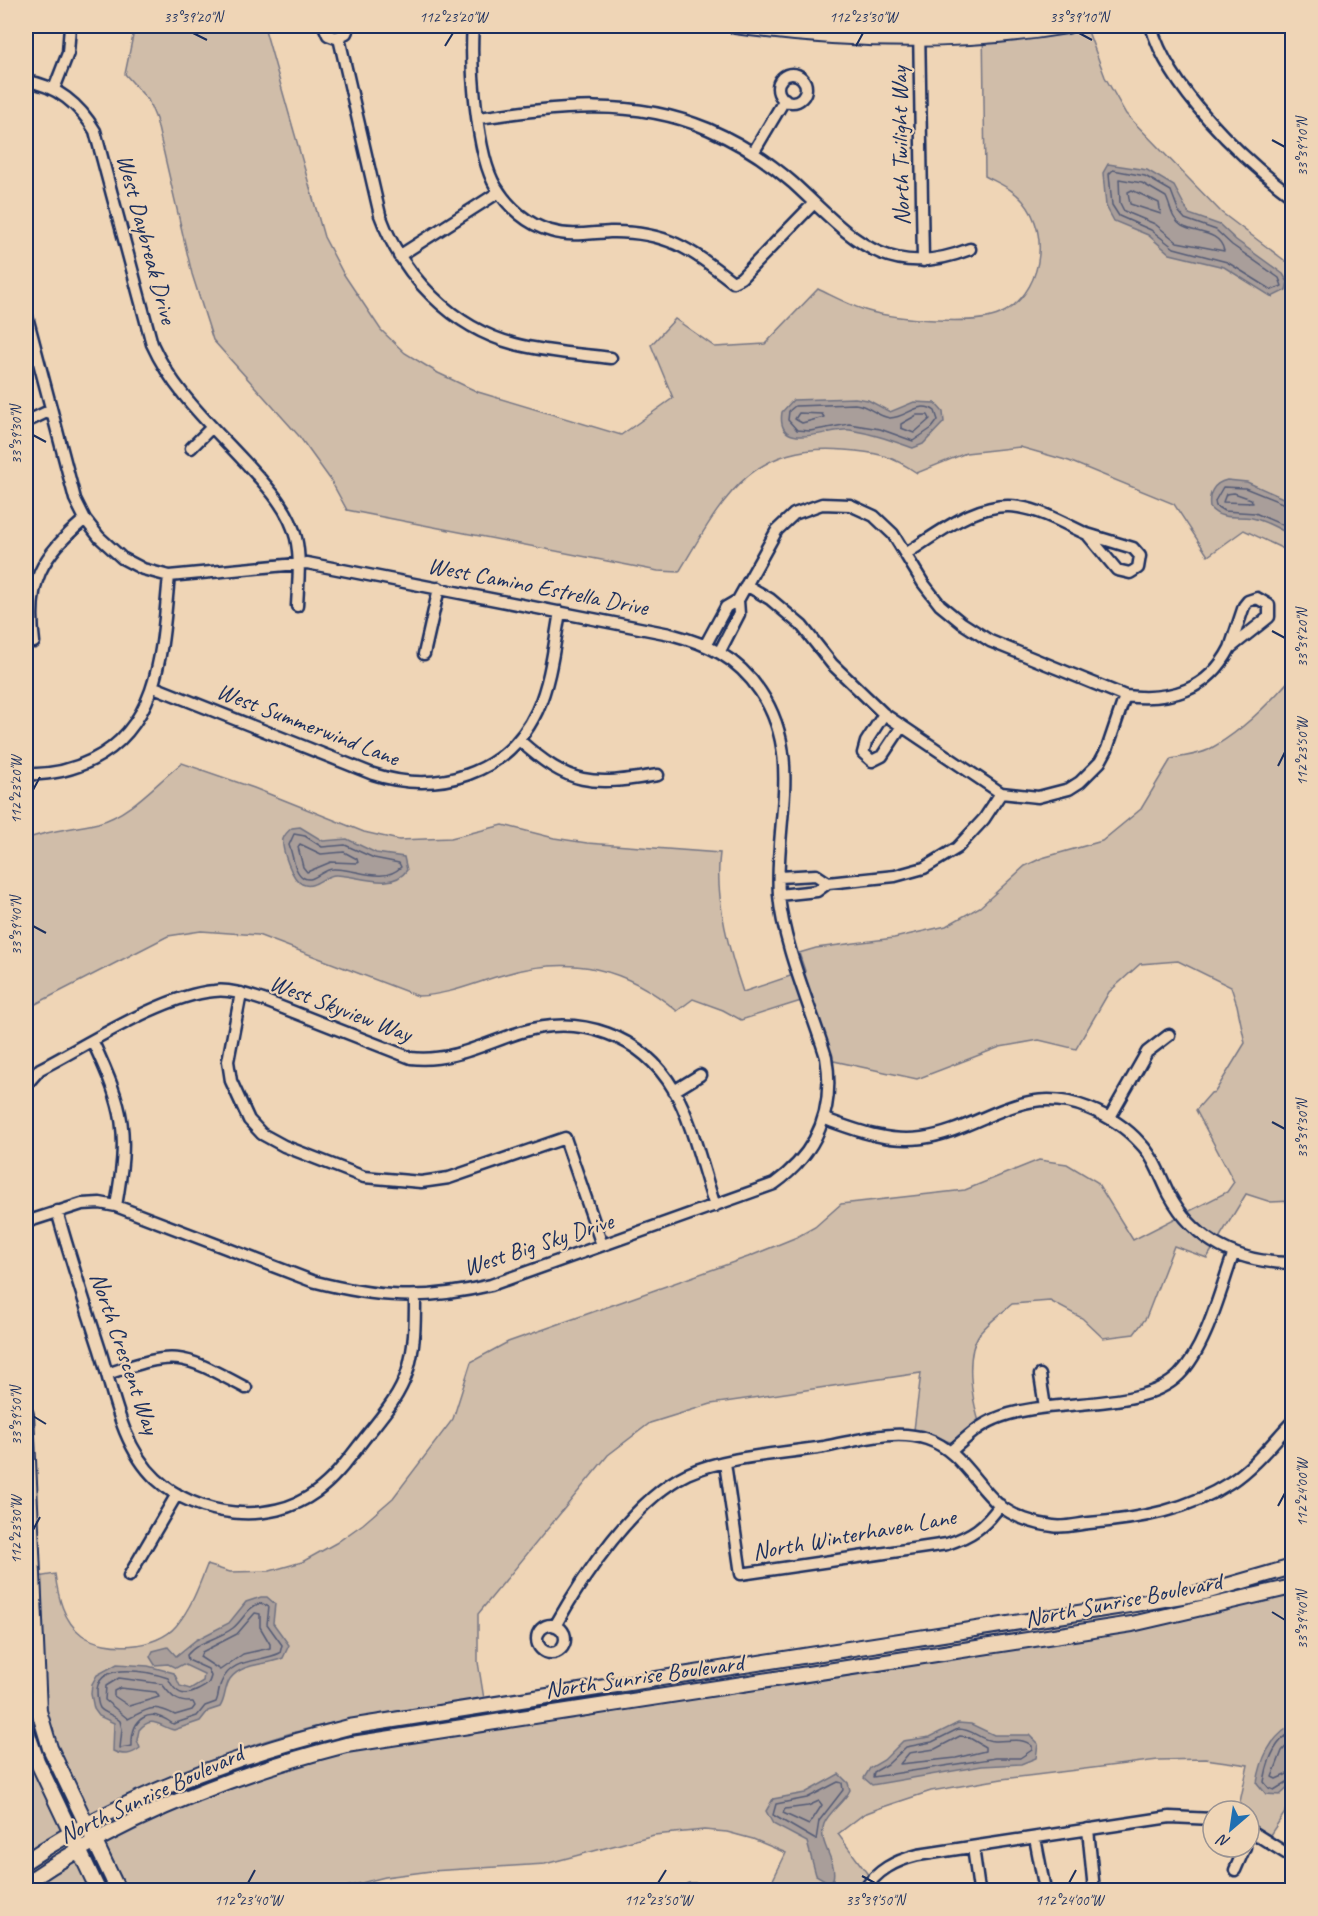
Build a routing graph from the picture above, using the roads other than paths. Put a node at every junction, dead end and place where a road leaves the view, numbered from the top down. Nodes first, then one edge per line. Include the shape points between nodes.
1 (70, 26) edge
2 (324, 26) edge
3 (349, 26) edge
4 (473, 26) edge
5 (735, 26) edge
6 (1067, 26) edge
7 (1151, 26) edge
8 (920, 31) edge
9 (339, 38) junction
10 (26, 81) edge
11 (54, 89) junction
12 (785, 99) dead end
13 (479, 118) junction
14 (753, 153) junction
15 (500, 192) junction
16 (1293, 196) edge
17 (814, 203) junction
18 (970, 249) dead end
19 (399, 256) junction
20 (923, 261) junction
21 (26, 313) edge
22 (611, 358) dead end
23 (51, 410) junction
24 (26, 422) edge
25 (212, 428) junction
26 (191, 448) dead end
27 (85, 519) junction
28 (1087, 534) junction
29 (907, 553) junction
30 (298, 562) junction
31 (169, 576) junction
32 (746, 585) junction
33 (439, 588) junction
34 (738, 600) junction
35 (297, 606) dead end
36 (560, 612) junction
37 (34, 642) dead end
38 (705, 644) junction
39 (1230, 648) junction
40 (720, 651) junction
41 (424, 654) dead end
42 (154, 687) junction
43 (1125, 696) junction
44 (884, 714) junction
45 (902, 726) junction
46 (519, 740) junction
47 (26, 774) edge
48 (658, 775) dead end
49 (1002, 793) junction
50 (779, 877) junction
51 (828, 883) junction
52 (779, 895) junction
53 (241, 993) junction
54 (1169, 1035) dead end
55 (93, 1042) junction
56 (700, 1075) dead end
57 (26, 1085) edge
58 (674, 1091) junction
59 (1110, 1117) junction
60 (825, 1119) junction
61 (116, 1206) junction
62 (715, 1206) junction
63 (57, 1211) junction
64 (26, 1222) edge
65 (602, 1245) junction
66 (1233, 1255) junction
67 (1293, 1263) edge
68 (415, 1297) junction
69 (107, 1374) junction
70 (1040, 1375) dead end
71 (246, 1388) dead end
72 (1045, 1407) junction
73 (26, 1414) edge
74 (1293, 1422) edge
75 (951, 1451) junction
76 (725, 1463) junction
77 (177, 1494) junction
78 (1000, 1505) junction
79 (28, 1538) edge
80 (1293, 1567) edge
81 (129, 1576) dead end
82 (1293, 1587) edge
83 (555, 1626) dead end
84 (26, 1729) edge
85 (1201, 1818) edge
86 (87, 1825) junction
87 (1088, 1829) junction
88 (70, 1834) junction
89 (1035, 1838) junction
90 (1261, 1839) edge
91 (93, 1841) junction
92 (973, 1847) junction
93 (78, 1850) junction
94 (1293, 1857) edge
95 (1239, 1859) edge
96 (26, 1861) edge
97 (1234, 1870) dead end
98 (26, 1883) edge
99 (98, 1890) edge
100 (118, 1890) edge
101 (690, 1890) edge
102 (702, 1890) edge
103 (864, 1890) edge
104 (979, 1890) edge
105 (1045, 1890) edge
106 (1094, 1890) edge

1 - 11 street via 68,53
2 - 9 street via 328,35
3 - 9 street
4 - 13 street via 471,48
5 - 8 street via 816,35
6 - 8 street via 987,36
7 - 16 street via 1160,52 1179,84 1245,155
8 - 20 street, North Twilight Way
9 - 19 street via 380,215
10 - 11 street, West Daybreak Drive
11 - 25 street, West Daybreak Drive via 73,103 95,131 152,344 163,369
12 - 14 street
13 - 14 street via 581,105 634,109 708,129
13 - 15 street via 485,158
14 - 17 street
15 - 17 street via 526,219 551,231 651,235 692,250 733,282
15 - 19 street
17 - 20 street via 865,246 881,254
18 - 20 street
19 - 22 street via 443,307 481,332 531,348
21 - 23 street, West Camino Estrella Drive
23 - 24 street
23 - 27 street, West Camino Estrella Drive via 75,499
25 - 26 street
25 - 30 street, West Daybreak Drive via 268,488 288,517 296,538
27 - 31 street, West Camino Estrella Drive via 122,558
27 - 37 street via 46,559 35,583 29,610
28 - 28 street via 1117,570 1130,573 1138,568 1140,556 1133,548
28 - 29 street via 1018,506 992,507 969,515
29 - 32 street via 874,516 850,505 822,504 794,514 777,530
29 - 43 street via 923,583 962,623 990,641
30 - 31 street, West Camino Estrella Drive
30 - 33 street, West Camino Estrella Drive
30 - 35 street, West Daybreak Drive
31 - 42 street
32 - 34 street
32 - 44 street via 802,626 832,664
33 - 36 street, West Camino Estrella Drive
33 - 41 street
34 - 38 street via 726,607
34 - 40 street via 739,614
36 - 38 street, West Camino Estrella Drive
36 - 46 street, West Summerwind Lane via 544,691
38 - 40 street, West Camino Estrella Drive
39 - 39 street via 1266,622 1270,613 1265,601 1253,599 1244,606
39 - 43 street via 1201,683 1174,696
40 - 50 street, West Camino Estrella Drive via 746,672 769,705 780,730 785,773
42 - 46 street, West Summerwind Lane via 373,774 412,783 429,784 466,776 486,767
42 - 47 street via 137,723 107,753 72,769
43 - 49 street via 1107,749 1080,782 1038,798
44 - 45 street
44 - 45 street via 863,753 872,761 882,756
45 - 49 street
46 - 48 street via 556,771 573,777 611,781
49 - 51 street via 970,835 938,861 895,876
50 - 51 street via 816,876
50 - 52 street, West Camino Estrella Drive
51 - 52 street via 817,891
52 - 60 street, West Camino Estrella Drive via 787,936 826,1057 830,1079
53 - 55 street, West Skyview Way via 214,991 189,995
53 - 58 street, West Skyview Way via 425,1060 542,1026 591,1027 616,1036 649,1059
53 - 65 street via 228,1061 237,1097 262,1134 364,1177 422,1182 449,1178 565,1138
54 - 59 street via 1147,1052
55 - 57 street, West Skyview Way via 40,1070
55 - 61 street via 118,1100 124,1132
56 - 58 street
58 - 62 street, West Skyview Way
59 - 60 street via 1062,1101 1034,1100 999,1109 945,1132 906,1139 871,1134
59 - 66 street via 1145,1149 1190,1224
60 - 62 street, West Big Sky Drive via 809,1150 786,1175 762,1190
61 - 63 street, West Big Sky Drive via 82,1204
61 - 68 street, West Big Sky Drive via 312,1281 384,1296
62 - 65 street, West Big Sky Drive
63 - 64 street, West Big Sky Drive
63 - 69 street, North Crescent Way
65 - 68 street, West Big Sky Drive via 491,1285
66 - 67 street
66 - 72 street via 1196,1352 1179,1376 1158,1390 1133,1398
68 - 77 street, North Crescent Way via 413,1351 398,1394 359,1446 317,1491 300,1502 253,1513 208,1508
69 - 71 street via 151,1359 187,1358
69 - 77 street, North Crescent Way via 122,1423 140,1458 156,1479
70 - 72 street
72 - 75 street via 996,1418 980,1426
73 - 79 street
74 - 78 street via 1232,1481 1162,1512 1056,1527 1029,1521
75 - 76 street via 914,1435 881,1436
75 - 78 street
76 - 78 street, North Winterhaven Lane via 741,1574 946,1544 977,1531
76 - 83 street via 689,1474 652,1497 598,1560
77 - 81 street
79 - 86 street via 39,1711 50,1748
80 - 86 street, North Sunrise Boulevard via 1205,1592 349,1727 278,1744 201,1771
82 - 91 street, North Sunrise Boulevard via 1132,1624 346,1744 275,1763 199,1791
84 - 88 street
85 - 87 street via 1170,1817
86 - 88 street, North Sunrise Boulevard
86 - 91 street
87 - 89 street
87 - 106 street
88 - 93 street
88 - 96 street, North Sunrise Boulevard
89 - 92 street
89 - 105 street
90 - 94 street
91 - 93 street, North Sunrise Boulevard
91 - 100 street
92 - 103 street via 902,1859 885,1867
92 - 104 street
93 - 98 street, North Sunrise Boulevard
93 - 99 street
95 - 97 street
101 - 102 street

